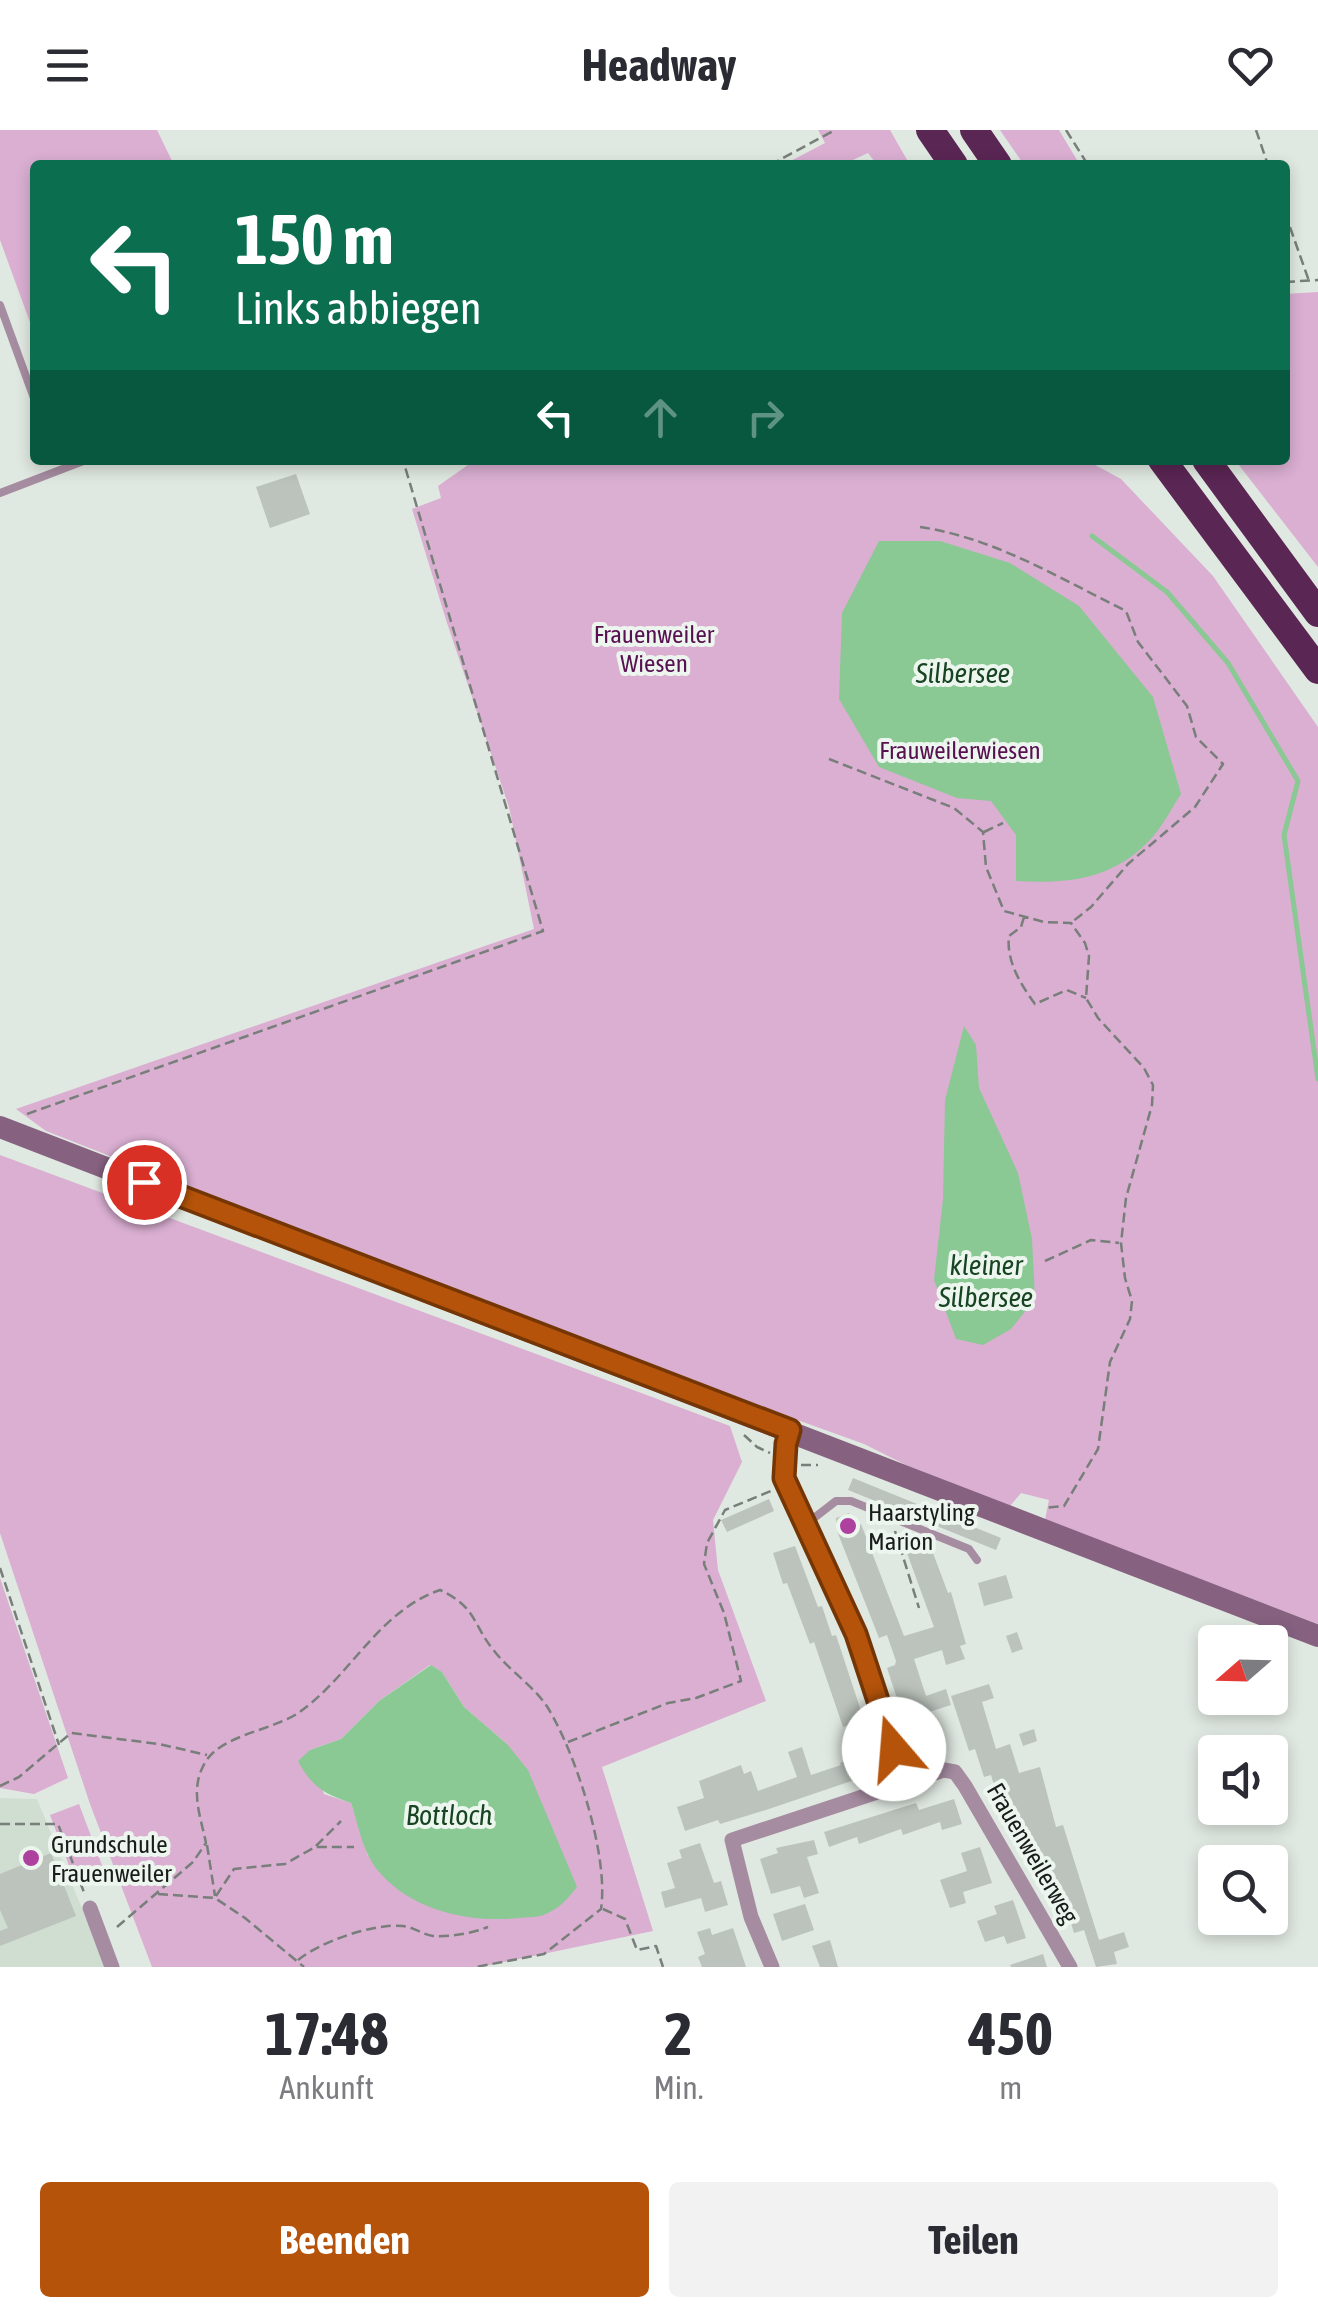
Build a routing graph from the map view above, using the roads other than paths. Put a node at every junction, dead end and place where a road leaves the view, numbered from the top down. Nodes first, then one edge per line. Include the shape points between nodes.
1 (930, 130) edge
2 (974, 130) edge
3 (951, 160) edge
4 (995, 160) edge
5 (0, 305) edge
6 (30, 387) edge
7 (58, 465) edge
8 (73, 465) edge
9 (1166, 465) edge
10 (1210, 465) edge
11 (60, 470) junction
12 (0, 493) edge
13 (1318, 613) edge
14 (1318, 670) edge
15 (9, 1122) edge
16 (790, 1430) junction
17 (805, 1525) junction
18 (977, 1560) dead end
19 (1318, 1636) edge
20 (905, 1782) junction
21 (90, 1908) road end
22 (112, 1967) edge
23 (772, 1967) edge
24 (1070, 1967) edge

1 - 3 highway
2 - 4 highway
5 - 6 lane
7 - 11 lane
8 - 11 lane
9 - 14 highway
10 - 13 highway
11 - 12 lane
15 - 16 main road
16 - 17 street via 784,1478
16 - 19 main road
17 - 18 lane via 836,1501 851,1501 969,1549
17 - 20 street via 856,1634
20 - 23 street, Frauenweilerweg via 732,1840 751,1917
20 - 24 street, Frauenweilerweg via 954,1772
21 - 22 street

